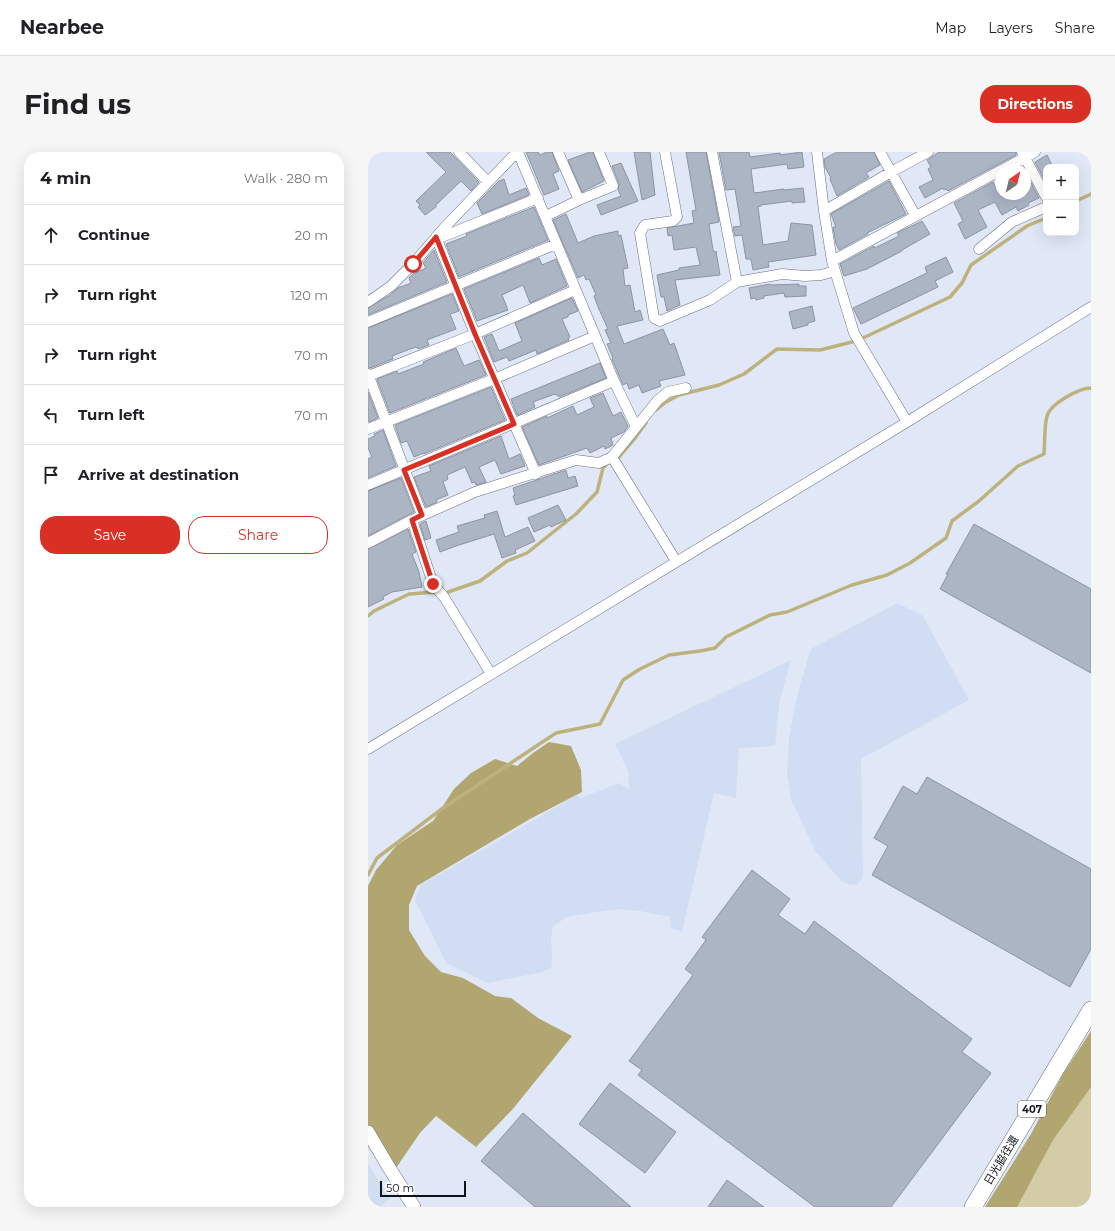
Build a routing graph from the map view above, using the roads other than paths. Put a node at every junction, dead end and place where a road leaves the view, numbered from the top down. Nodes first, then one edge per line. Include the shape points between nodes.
1 (459, 152) edge
2 (518, 152) edge
3 (558, 152) edge
4 (599, 152) edge
5 (665, 152) edge
6 (712, 152) edge
7 (880, 152) edge
8 (928, 152) edge
9 (1035, 152) edge
10 (821, 154) edge
11 (1023, 155) edge
12 (891, 172) junction
13 (488, 182) junction
14 (1043, 192) edge
15 (538, 198) junction
16 (579, 200) junction
17 (1043, 208) edge
18 (824, 211) junction
19 (915, 215) junction
20 (546, 216) junction
21 (436, 238) junction
22 (556, 244) junction
23 (979, 249) dead end
24 (832, 261) junction
25 (835, 271) junction
26 (737, 282) junction
27 (455, 287) junction
28 (575, 290) junction
29 (368, 302) edge
30 (1091, 307) edge
31 (368, 322) edge
32 (475, 334) junction
33 (595, 336) junction
34 (368, 375) edge
35 (494, 379) junction
36 (614, 381) junction
37 (686, 388) dead end
38 (386, 422) junction
39 (908, 422) junction
40 (514, 424) junction
41 (636, 427) junction
42 (368, 429) edge
43 (612, 457) junction
44 (404, 470) junction
45 (536, 474) junction
46 (368, 485) edge
47 (422, 515) junction
48 (412, 520) junction
49 (368, 543) edge
50 (676, 561) junction
51 (491, 674) junction
52 (368, 749) edge
53 (1091, 1010) edge
54 (368, 1132) edge
55 (414, 1207) edge
56 (973, 1207) edge

1 - 13 street
2 - 13 street
2 - 15 street
3 - 16 street
4 - 16 street via 613,186
5 - 26 street via 677,217 673,221 645,225 640,233 654,318 660,321 710,300
6 - 26 street
7 - 12 street
8 - 12 street
9 - 11 street
10 - 18 street
11 - 14 street
11 - 19 street
12 - 18 street
12 - 19 street
13 - 21 street
15 - 20 street
15 - 21 street
16 - 20 street
17 - 23 street via 1012,222
18 - 24 street
19 - 24 street
20 - 22 street
21 - 27 street
21 - 29 street via 391,286
22 - 27 street
22 - 28 street
24 - 25 street
25 - 26 street via 821,276 782,274
25 - 39 street via 854,333
27 - 31 street
27 - 32 street
28 - 32 street
28 - 33 street
30 - 39 street
32 - 34 street
32 - 35 street
33 - 35 street
33 - 36 street
34 - 38 street
35 - 38 street
35 - 40 street
36 - 40 street
36 - 41 street
37 - 41 street via 668,392
38 - 42 street
38 - 44 street
39 - 50 street
40 - 44 street
40 - 45 street
41 - 43 street
43 - 45 street via 599,463 576,460
43 - 50 street
44 - 46 street
44 - 47 street
45 - 47 street via 475,492
47 - 48 street
48 - 49 street
48 - 51 street via 433,584 444,597
50 - 51 street
51 - 52 street
53 - 56 highway, 日光脇往還 / 407
54 - 55 street

